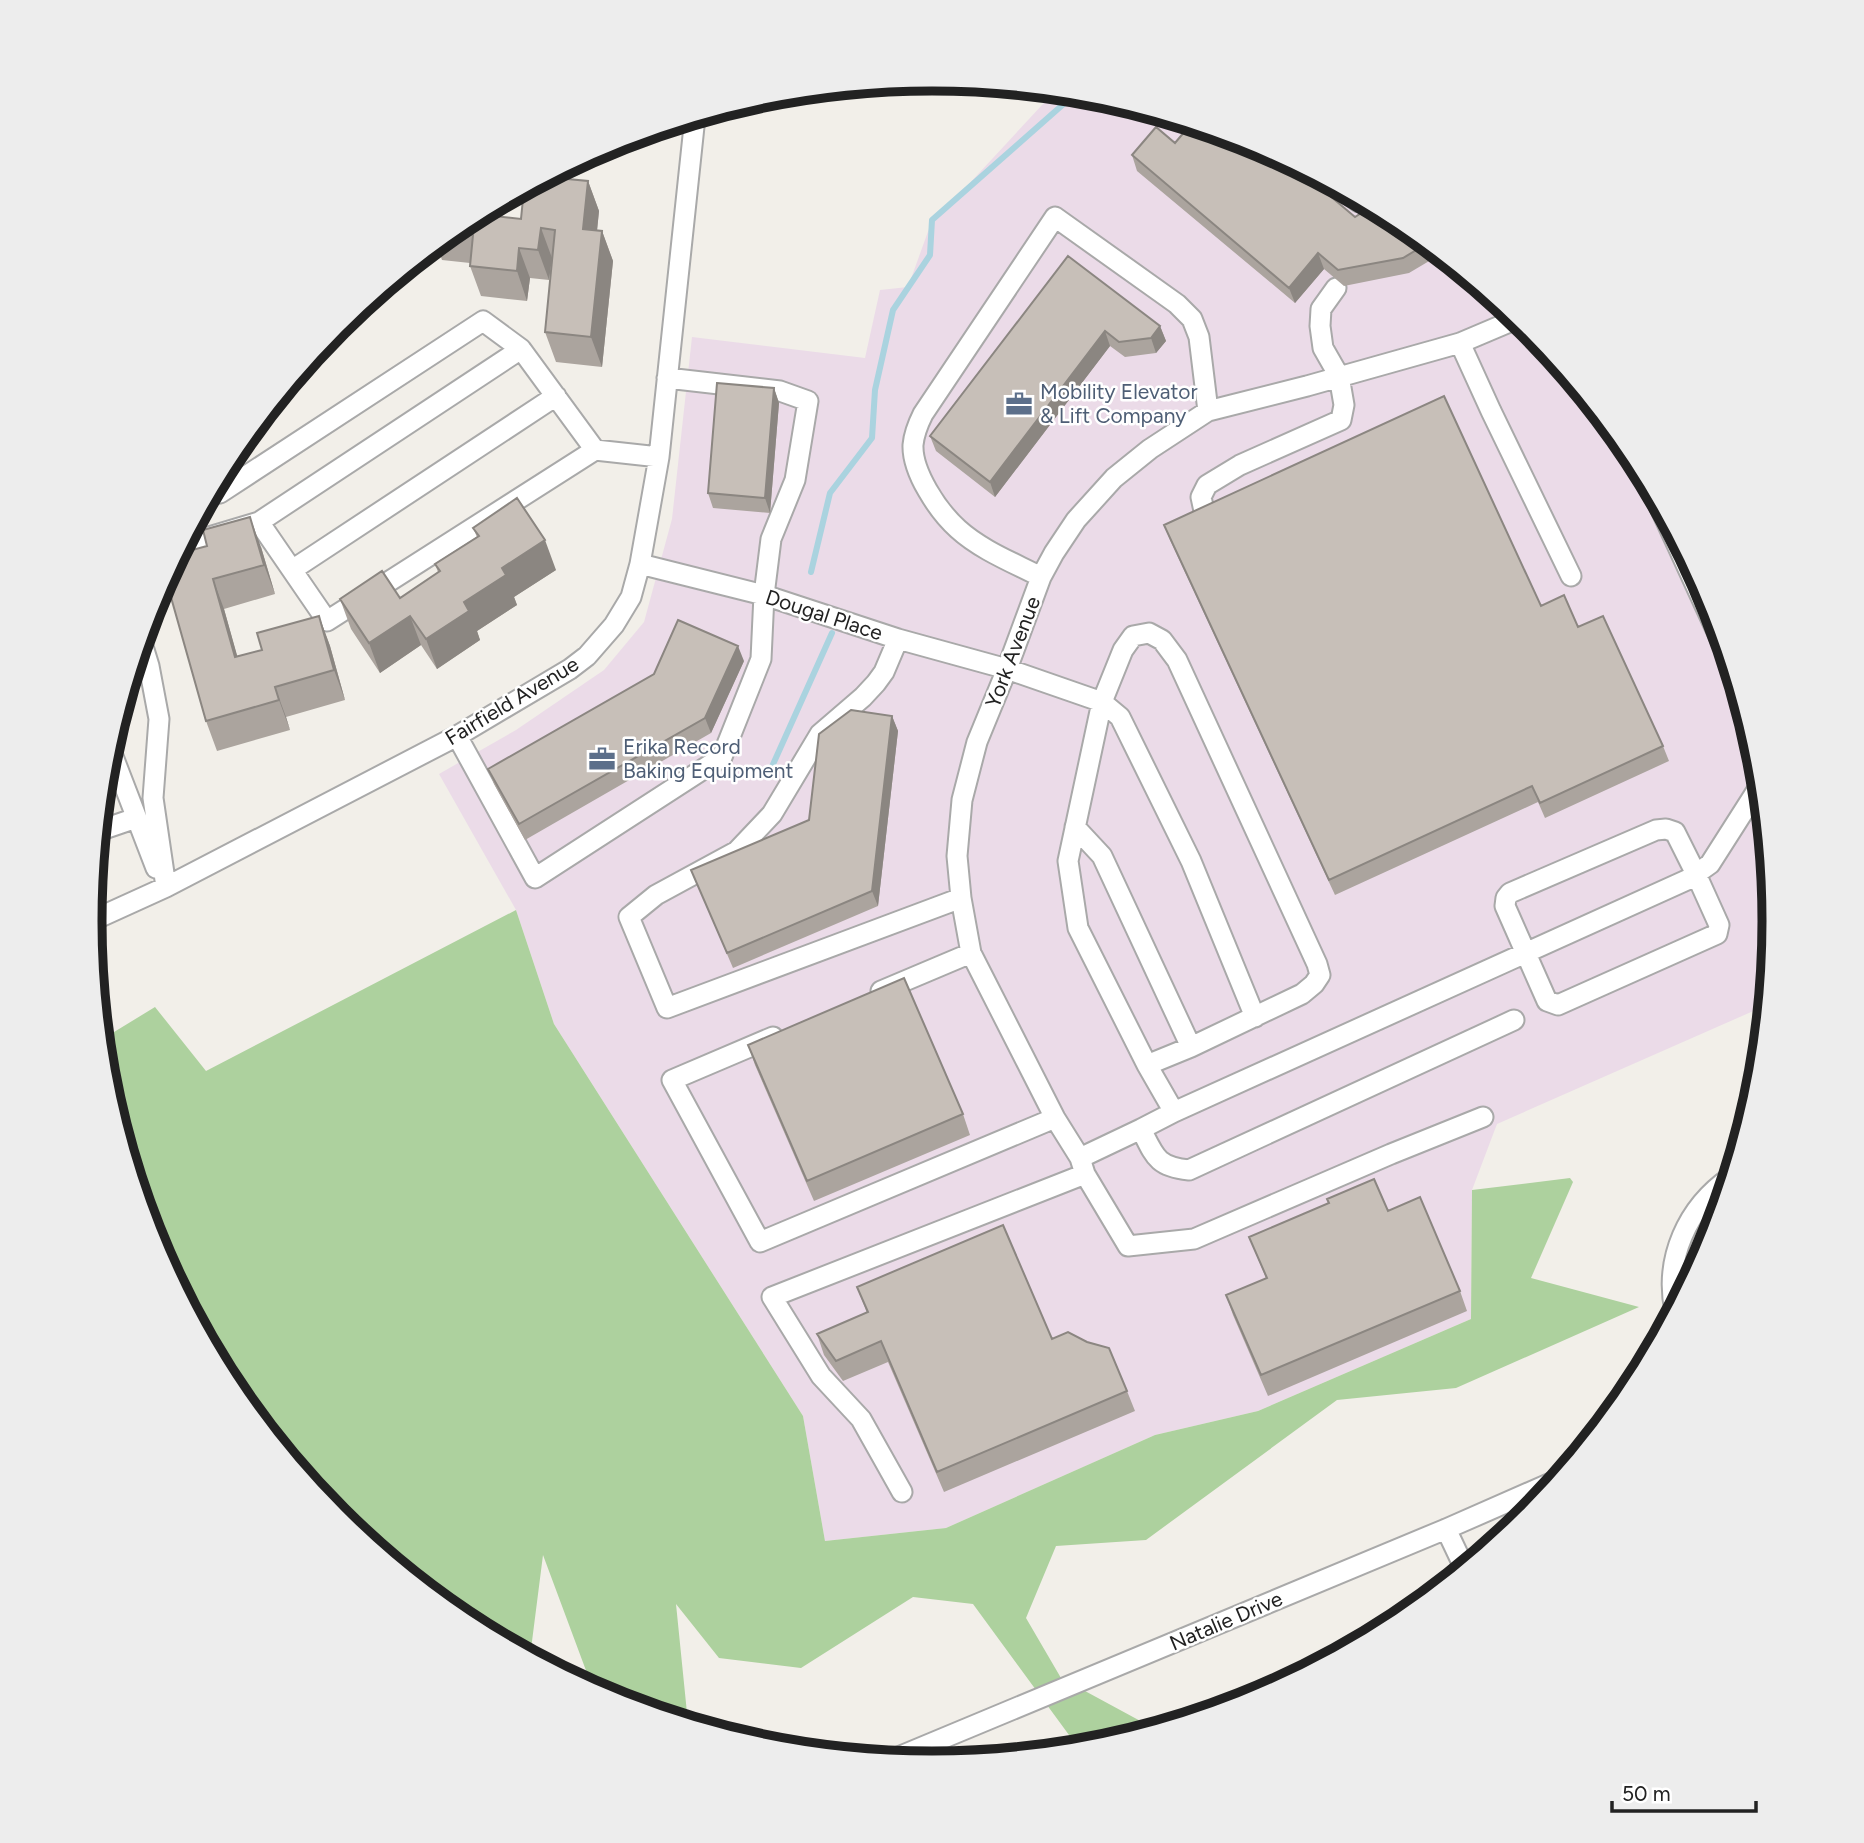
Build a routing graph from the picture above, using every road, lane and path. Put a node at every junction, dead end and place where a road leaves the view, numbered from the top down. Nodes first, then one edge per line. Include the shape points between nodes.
1 (694, 126) edge
2 (1336, 288) dead end
3 (1507, 323) edge
4 (1460, 343) junction
5 (521, 349) junction
6 (1339, 376) junction
7 (667, 379) junction
8 (556, 396) junction
9 (1208, 411) junction
10 (595, 450) junction
11 (659, 457) junction
12 (222, 492) edge
13 (1204, 511) edge
14 (259, 522) junction
15 (194, 541) edge
16 (640, 564) junction
17 (292, 570) junction
18 (1571, 576) dead end
19 (1041, 577) junction
20 (764, 595) junction
21 (898, 639) junction
22 (146, 656) edge
23 (1007, 669) junction
24 (1102, 702) junction
25 (457, 736) junction
26 (115, 769) edge
27 (1753, 797) edge
28 (136, 818) junction
29 (1075, 827) junction
30 (107, 828) edge
31 (1696, 874) junction
32 (166, 887) junction
33 (961, 898) junction
34 (102, 916) edge
35 (971, 953) junction
36 (1525, 953) junction
37 (859, 1001) edge
38 (1255, 1017) junction
39 (1514, 1020) dead end
40 (796, 1027) edge
41 (1191, 1047) junction
42 (1147, 1065) junction
43 (1174, 1112) junction
44 (1483, 1117) dead end
45 (1055, 1118) junction
46 (1142, 1129) junction
47 (1083, 1166) junction
48 (1719, 1185) edge
49 (1673, 1296) edge
50 (1538, 1489) edge
51 (902, 1492) dead end
52 (1446, 1529) junction
53 (1461, 1561) edge
54 (912, 1751) edge

1 - 7 street, Fairfield Avenue
2 - 6 street via 1321,309 1320,326 1323,348
3 - 4 street, York Avenue
4 - 6 street, York Avenue
4 - 18 street
5 - 8 street
5 - 12 street via 483,321
5 - 14 street
6 - 9 street, York Avenue
6 - 13 street via 1344,405 1340,420 1207,485 1201,498
7 - 11 street, Fairfield Avenue
7 - 20 street via 780,391 808,401 795,480 772,539
8 - 10 street
8 - 17 street
9 - 19 street, York Avenue via 1114,478 1076,520
9 - 19 street via 1199,337 1192,319 1055,217 923,414 913,447 922,479 957,529
10 - 11 street
10 - 17 street via 327,621
11 - 16 street, Fairfield Avenue
14 - 15 street
14 - 17 street
16 - 20 street, Dougal Place
16 - 25 street, Fairfield Avenue via 631,597 587,656
19 - 23 street, York Avenue
20 - 21 street, Dougal Place
20 - 25 street via 761,659 722,757 535,878
21 - 23 street, Dougal Place
21 - 33 street via 876,683 820,734 772,814 737,851 656,895 629,917 667,1008
22 - 32 street via 159,719 153,798
23 - 24 street, Dougal Place
23 - 33 street, York Avenue via 977,742 962,800 957,856
24 - 29 street
24 - 38 street via 1119,717 1191,861
24 - 38 street via 1133,636 1149,633 1162,640 1177,660 1320,975 1302,994
25 - 32 street, Fairfield Avenue
26 - 28 street
27 - 31 street via 1710,864
28 - 30 street
28 - 32 street
29 - 41 street via 1102,856
29 - 42 street via 1068,861 1078,928
31 - 36 street
31 - 36 street via 1675,832 1656,830 1510,893 1505,906
31 - 36 street via 1719,925 1717,934 1709,939 1558,1006 1547,1000
32 - 34 street, Fairfield Avenue
33 - 35 street, York Avenue
35 - 37 street
35 - 45 street, York Avenue
36 - 43 street
38 - 41 street
39 - 46 street via 1189,1170 1160,1162
40 - 45 street via 671,1080 760,1242
41 - 42 street
42 - 43 street
43 - 46 street
44 - 47 street, York Avenue via 1194,1239 1128,1246
45 - 47 street, York Avenue
46 - 47 street
47 - 51 street via 772,1297 821,1376 861,1419
48 - 49 street via 1699,1206 1679,1243
50 - 52 street, Natalie Drive
52 - 53 street
52 - 54 street, Natalie Drive

